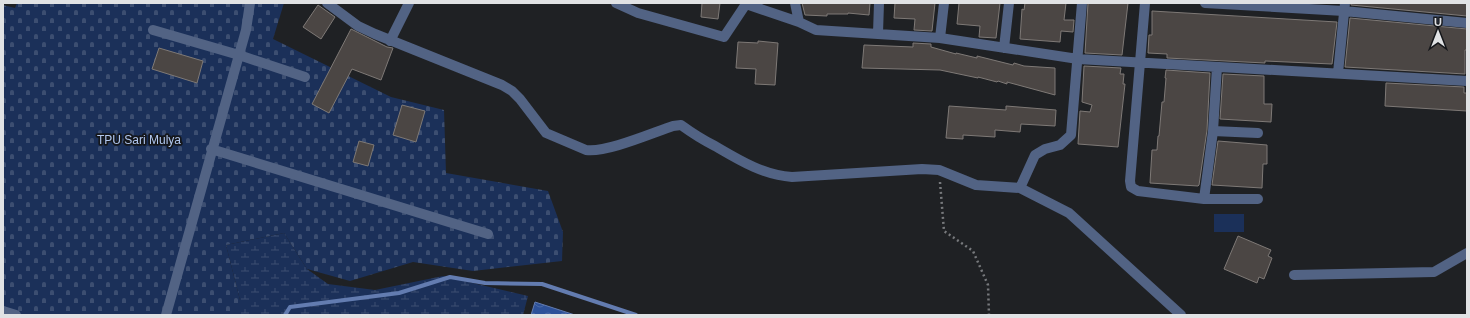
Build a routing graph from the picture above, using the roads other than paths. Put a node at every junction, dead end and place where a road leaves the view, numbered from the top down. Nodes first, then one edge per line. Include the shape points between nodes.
1 (250, 3) edge
2 (327, 3) edge
3 (409, 3) edge
4 (616, 3) edge
5 (795, 3) edge
6 (879, 3) edge
7 (944, 3) edge
8 (1009, 3) edge
9 (1082, 3) edge
10 (1145, 3) edge
11 (1211, 3) edge
12 (1280, 5) edge
13 (1344, 7) edge
14 (799, 22) junction
15 (1467, 23) edge
16 (153, 30) dead end
17 (878, 34) junction
18 (940, 38) junction
19 (390, 41) junction
20 (1004, 48) junction
21 (239, 55) junction
22 (1078, 59) junction
23 (1141, 63) junction
24 (1217, 67) junction
25 (1338, 73) junction
26 (305, 77) dead end
27 (1467, 82) edge
28 (1213, 131) junction
29 (1258, 133) dead end
30 (211, 150) junction
31 (1020, 188) junction
32 (1204, 199) junction
33 (1258, 199) dead end
34 (488, 234) dead end
35 (1467, 253) edge
36 (1294, 275) dead end
37 (3, 311) edge
38 (16, 315) edge
39 (166, 315) edge
40 (1181, 315) edge

1 - 21 street
2 - 19 street via 358,26
3 - 19 street
4 - 14 street via 638,13 724,37 746,4
5 - 14 street
6 - 17 street
7 - 18 street
8 - 20 street
9 - 22 street
10 - 23 street
11 - 12 street
12 - 13 street
13 - 15 street
13 - 25 street
14 - 17 street via 816,30
16 - 21 street
17 - 18 street
18 - 20 street
19 - 31 street via 502,85 520,99 546,133 586,150 605,148 681,125 743,162 761,170 792,178 922,169 938,170 976,185
20 - 22 street
21 - 26 street
21 - 30 street
22 - 23 street
22 - 31 street via 1071,135 1060,145 1035,155
23 - 24 street
23 - 32 street via 1131,187
24 - 25 street
24 - 28 street
25 - 27 street
28 - 29 street
28 - 32 street
30 - 34 street
30 - 39 street
31 - 40 street via 1069,213
32 - 33 street
35 - 36 street via 1434,272
37 - 38 street

